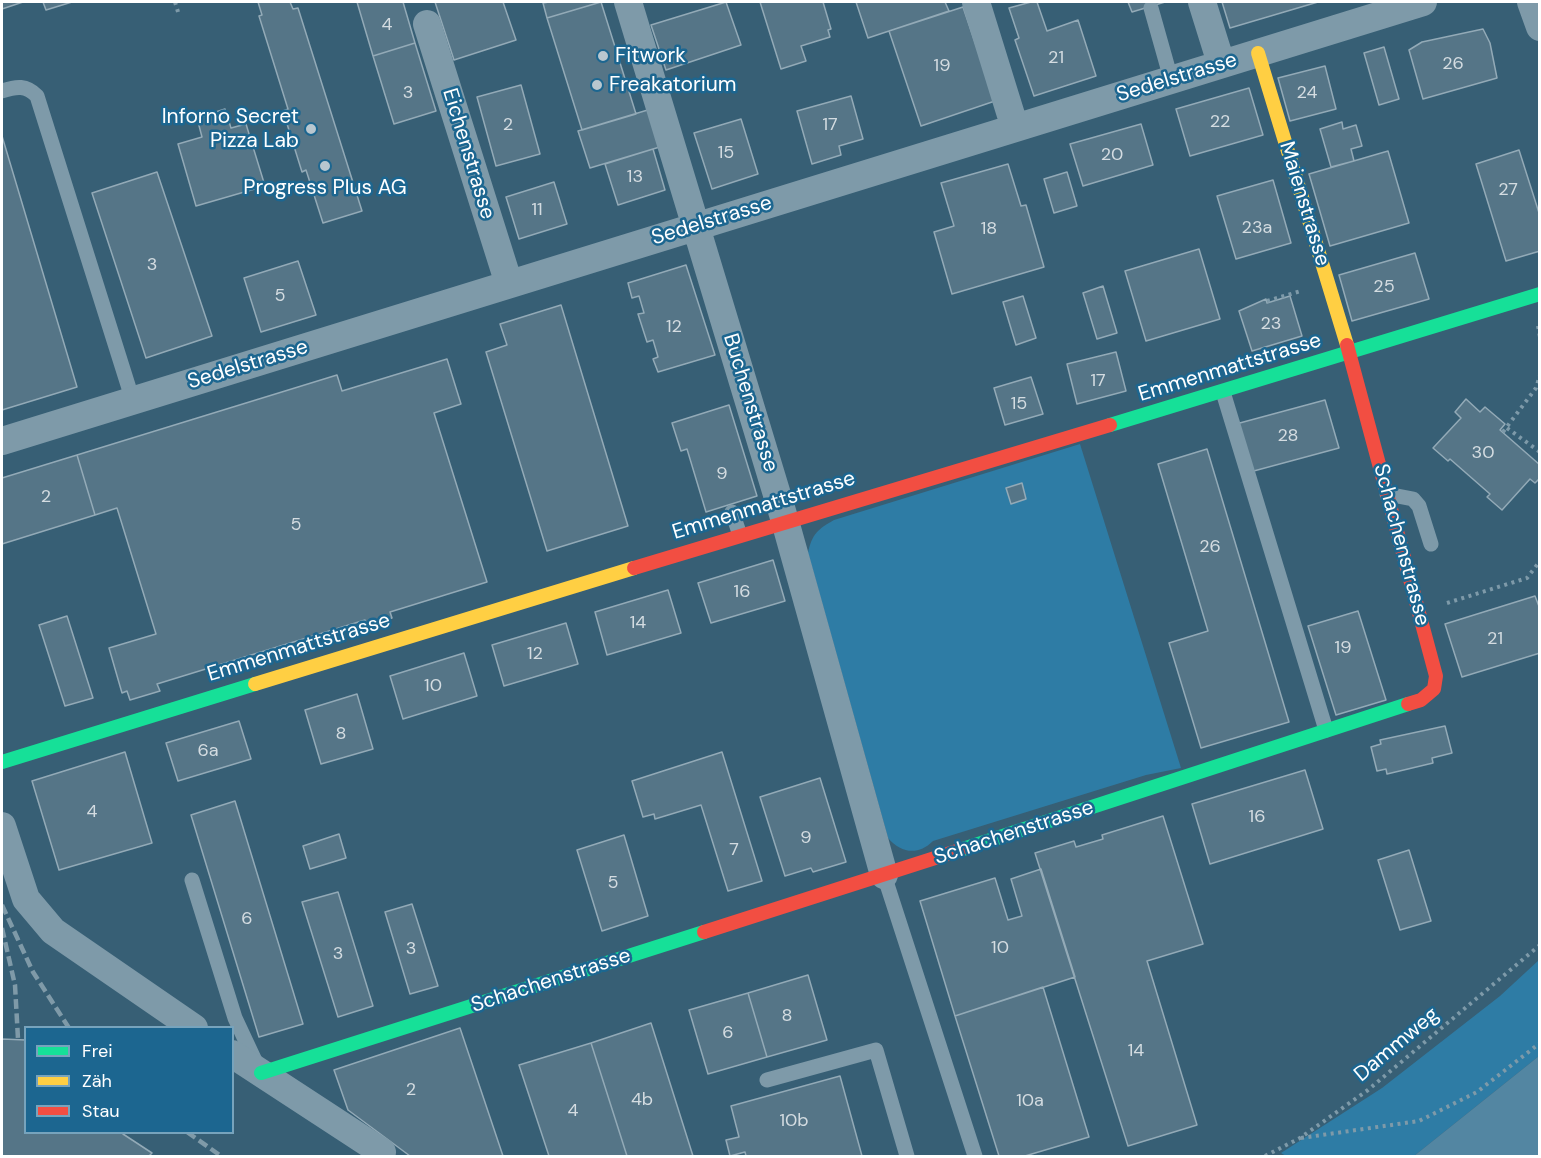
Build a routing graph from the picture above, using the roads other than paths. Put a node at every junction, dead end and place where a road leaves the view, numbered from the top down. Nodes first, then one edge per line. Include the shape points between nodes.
1 (628, 2) edge
2 (976, 2) edge
3 (1202, 2) edge
4 (1423, 2) edge
5 (1531, 2) edge
6 (1151, 9) dead end
7 (427, 24) dead end
8 (1539, 27) edge
9 (1258, 53) junction
10 (1221, 63) junction
11 (1171, 79) junction
12 (2, 91) edge
13 (1015, 128) junction
14 (698, 226) junction
15 (509, 284) junction
16 (1539, 294) edge
17 (1350, 354) junction
18 (1222, 392) junction
19 (133, 400) junction
20 (2, 441) edge
21 (1387, 494) junction
22 (732, 512) dead end
23 (785, 521) junction
24 (740, 535) junction
25 (1431, 544) dead end
26 (1326, 730) junction
27 (2, 762) edge
28 (2, 826) edge
29 (885, 876) junction
30 (192, 880) dead end
31 (191, 1026) edge
32 (234, 1055) edge
33 (261, 1073) junction
34 (767, 1080) dead end
35 (382, 1152) dead end
36 (907, 1156) edge
37 (975, 1156) edge

1 - 14 street, Buchenstrasse
2 - 13 street
3 - 10 street
4 - 9 street, Sedelstrasse
5 - 8 street
6 - 11 lane
7 - 15 street, Eichenstrasse
9 - 10 street, Sedelstrasse
9 - 17 street, Maienstrasse
10 - 11 street, Sedelstrasse
11 - 13 street, Sedelstrasse
12 - 19 lane via 16,86 29,88 37,96
13 - 14 street, Sedelstrasse
14 - 15 street, Sedelstrasse
14 - 23 street, Buchenstrasse
15 - 19 street, Sedelstrasse
16 - 17 street, Emmenmattstrasse
17 - 18 street, Emmenmattstrasse
17 - 21 street, Schachenstrasse
18 - 23 street, Emmenmattstrasse
18 - 26 lane
19 - 20 street, Sedelstrasse
21 - 25 lane via 1413,499
21 - 26 street, Schachenstrasse via 1436,676 1434,689 1421,699
22 - 24 lane
23 - 24 street, Emmenmattstrasse
23 - 29 street, Buchenstrasse
24 - 27 street, Emmenmattstrasse
26 - 29 street, Schachenstrasse
28 - 31 street via 26,899 53,931
29 - 33 street, Schachenstrasse
29 - 37 lane
30 - 33 lane via 235,1018
32 - 33 street
33 - 35 street
34 - 36 lane via 876,1050

